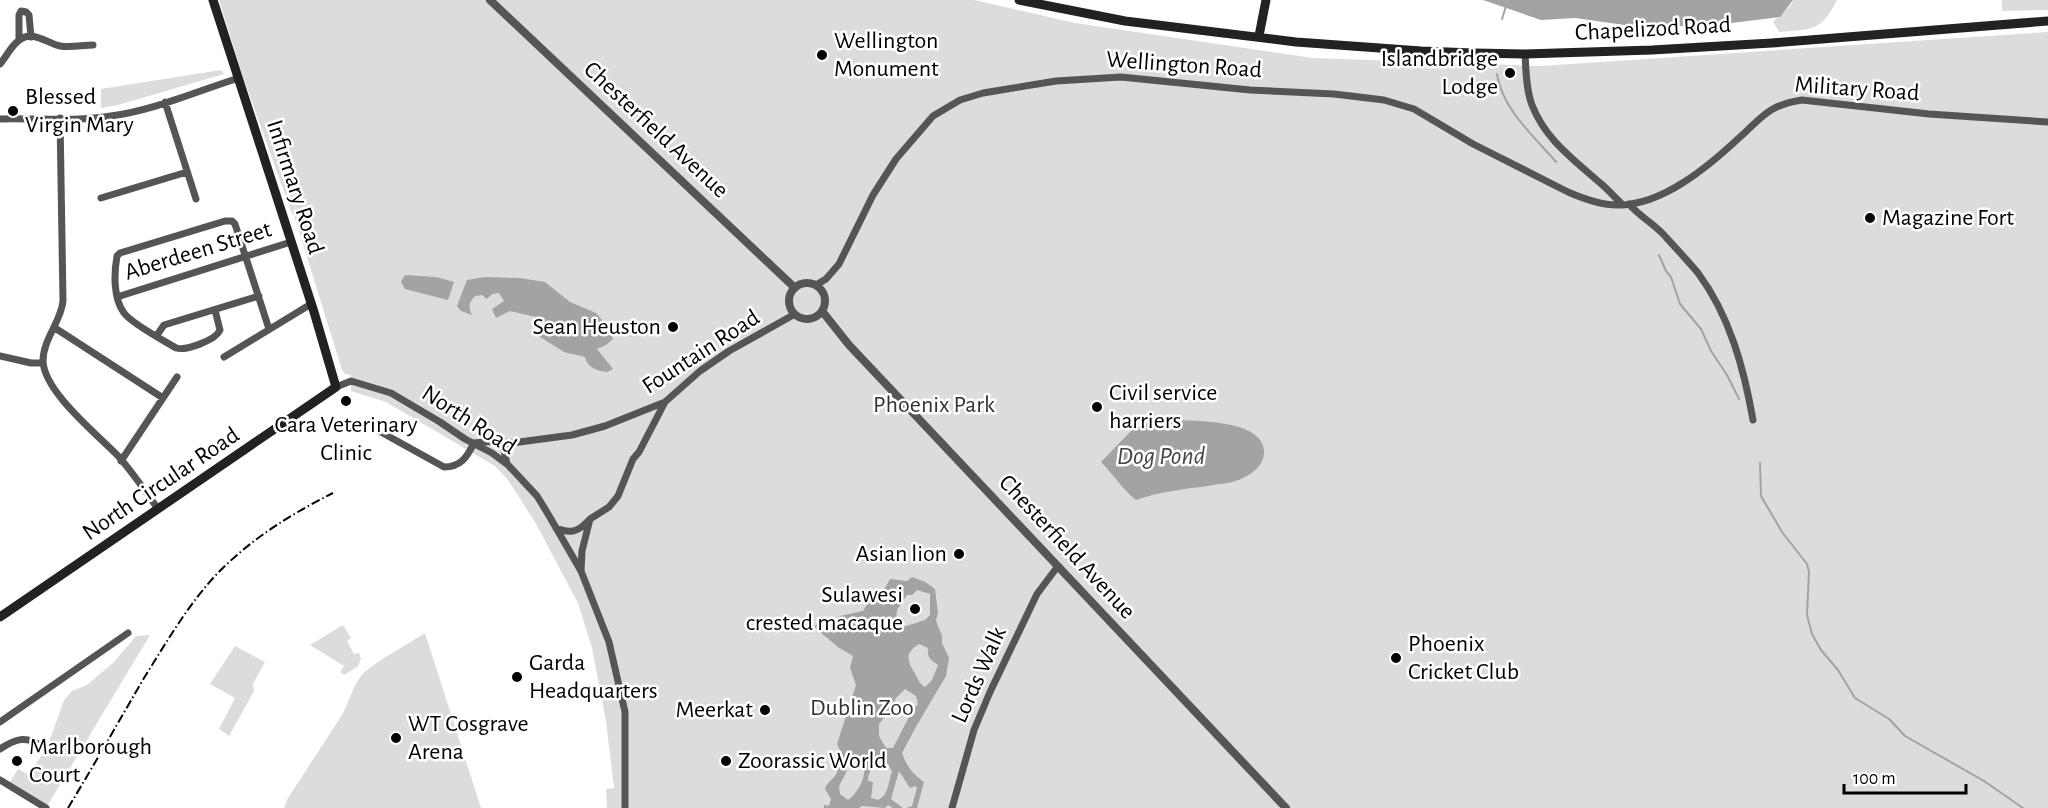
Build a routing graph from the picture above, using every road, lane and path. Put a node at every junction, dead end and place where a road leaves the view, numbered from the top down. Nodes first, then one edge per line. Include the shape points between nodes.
1 (213, 0) edge
2 (490, 0) edge
3 (1019, 0) edge
4 (1266, 0) edge
5 (2048, 21) edge
6 (1259, 36) junction
7 (31, 37) junction
8 (19, 39) junction
9 (93, 45) dead end
10 (1525, 54) junction
11 (0, 64) edge
12 (239, 78) junction
13 (165, 102) junction
14 (60, 118) junction
15 (0, 119) edge
16 (2048, 122) edge
17 (186, 172) junction
18 (101, 198) dead end
19 (196, 199) dead end
20 (1626, 205) junction
21 (291, 242) junction
22 (246, 257) junction
23 (816, 285) junction
24 (795, 288) junction
25 (259, 296) junction
26 (117, 297) junction
27 (311, 304) junction
28 (214, 310) junction
29 (822, 311) junction
30 (795, 315) junction
31 (55, 328) junction
32 (269, 329) junction
33 (157, 335) junction
34 (0, 356) edge
35 (224, 357) dead end
36 (44, 363) junction
37 (177, 377) dead end
38 (340, 386) junction
39 (163, 398) junction
40 (665, 402) junction
41 (637, 414) junction
42 (1753, 420) dead end
43 (652, 427) junction
44 (380, 431) dead end
45 (474, 443) junction
46 (512, 443) junction
47 (121, 461) junction
48 (508, 465) junction
49 (158, 509) junction
50 (590, 519) junction
51 (556, 528) junction
52 (1058, 566) junction
53 (581, 571) junction
54 (0, 617) edge
55 (128, 633) dead end
56 (0, 722) edge
57 (41, 746) dead end
58 (0, 749) edge
59 (0, 780) edge
60 (46, 808) edge
61 (625, 808) edge
62 (952, 808) edge
63 (1286, 808) edge

1 - 12 main road, Infirmary Road
2 - 24 street, Chesterfield Avenue
3 - 6 main road, Chapelizod Road via 1125,21
4 - 6 main road
5 - 10 main road, Chapelizod Road via 1761,44
6 - 10 main road, Chapelizod Road via 1326,45
7 - 8 street
7 - 8 street via 29,15 21,11
7 - 9 street via 42,37 61,46
8 - 11 street
10 - 20 street via 1532,106 1554,143
12 - 13 street
12 - 21 main road, Infirmary Road
13 - 14 street via 114,116
13 - 17 street
14 - 15 street
14 - 31 street via 63,301
16 - 20 street, Military Road via 1802,100 1781,103 1668,192
17 - 18 street
17 - 19 street
20 - 23 street, Wellington Road via 1598,203 1568,192 1414,109 1384,100 1121,77 1068,80 983,93 960,100 933,116 896,159 873,195 839,264
20 - 42 street via 1679,251 1713,297 1740,360
21 - 22 street, Aberdeen Street
21 - 27 main road, Infirmary Road
22 - 25 street
22 - 26 street, Aberdeen Street
22 - 26 street via 232,221 120,253
23 - 24 street via 805,283
23 - 29 street via 824,294
24 - 30 street via 789,298
25 - 28 street
25 - 32 street
26 - 33 street via 126,315
27 - 32 street
27 - 38 main road, Infirmary Road
28 - 33 street via 164,326
28 - 33 street via 220,330 209,340 183,350
29 - 30 street via 809,319
29 - 52 street, Chesterfield Avenue via 849,345
30 - 40 street, Fountain Road via 729,351
31 - 36 street via 46,346
31 - 39 street
32 - 35 street
34 - 36 street
36 - 47 street via 52,387
37 - 39 street
38 - 45 street, North Road via 358,384 391,393
38 - 49 main road, North Circular Road
39 - 47 street
40 - 41 street, Fountain Road
40 - 43 street
41 - 43 street via 649,416
41 - 46 street, Fountain Road via 572,435
43 - 50 street via 618,496
44 - 45 street via 444,467 459,464
45 - 46 street, Fountain Road
45 - 48 street, North Road
46 - 48 street via 504,450
47 - 49 street
48 - 51 street, North Road via 537,496
49 - 54 main road, North Circular Road
50 - 51 street via 574,532
50 - 53 street
51 - 53 street, North Road
52 - 62 street, Lords Walk via 1037,594 990,692 974,730
52 - 63 street, Chesterfield Avenue
53 - 61 street, North Road via 609,642 625,712
55 - 56 street
57 - 58 street via 30,738
59 - 60 street

